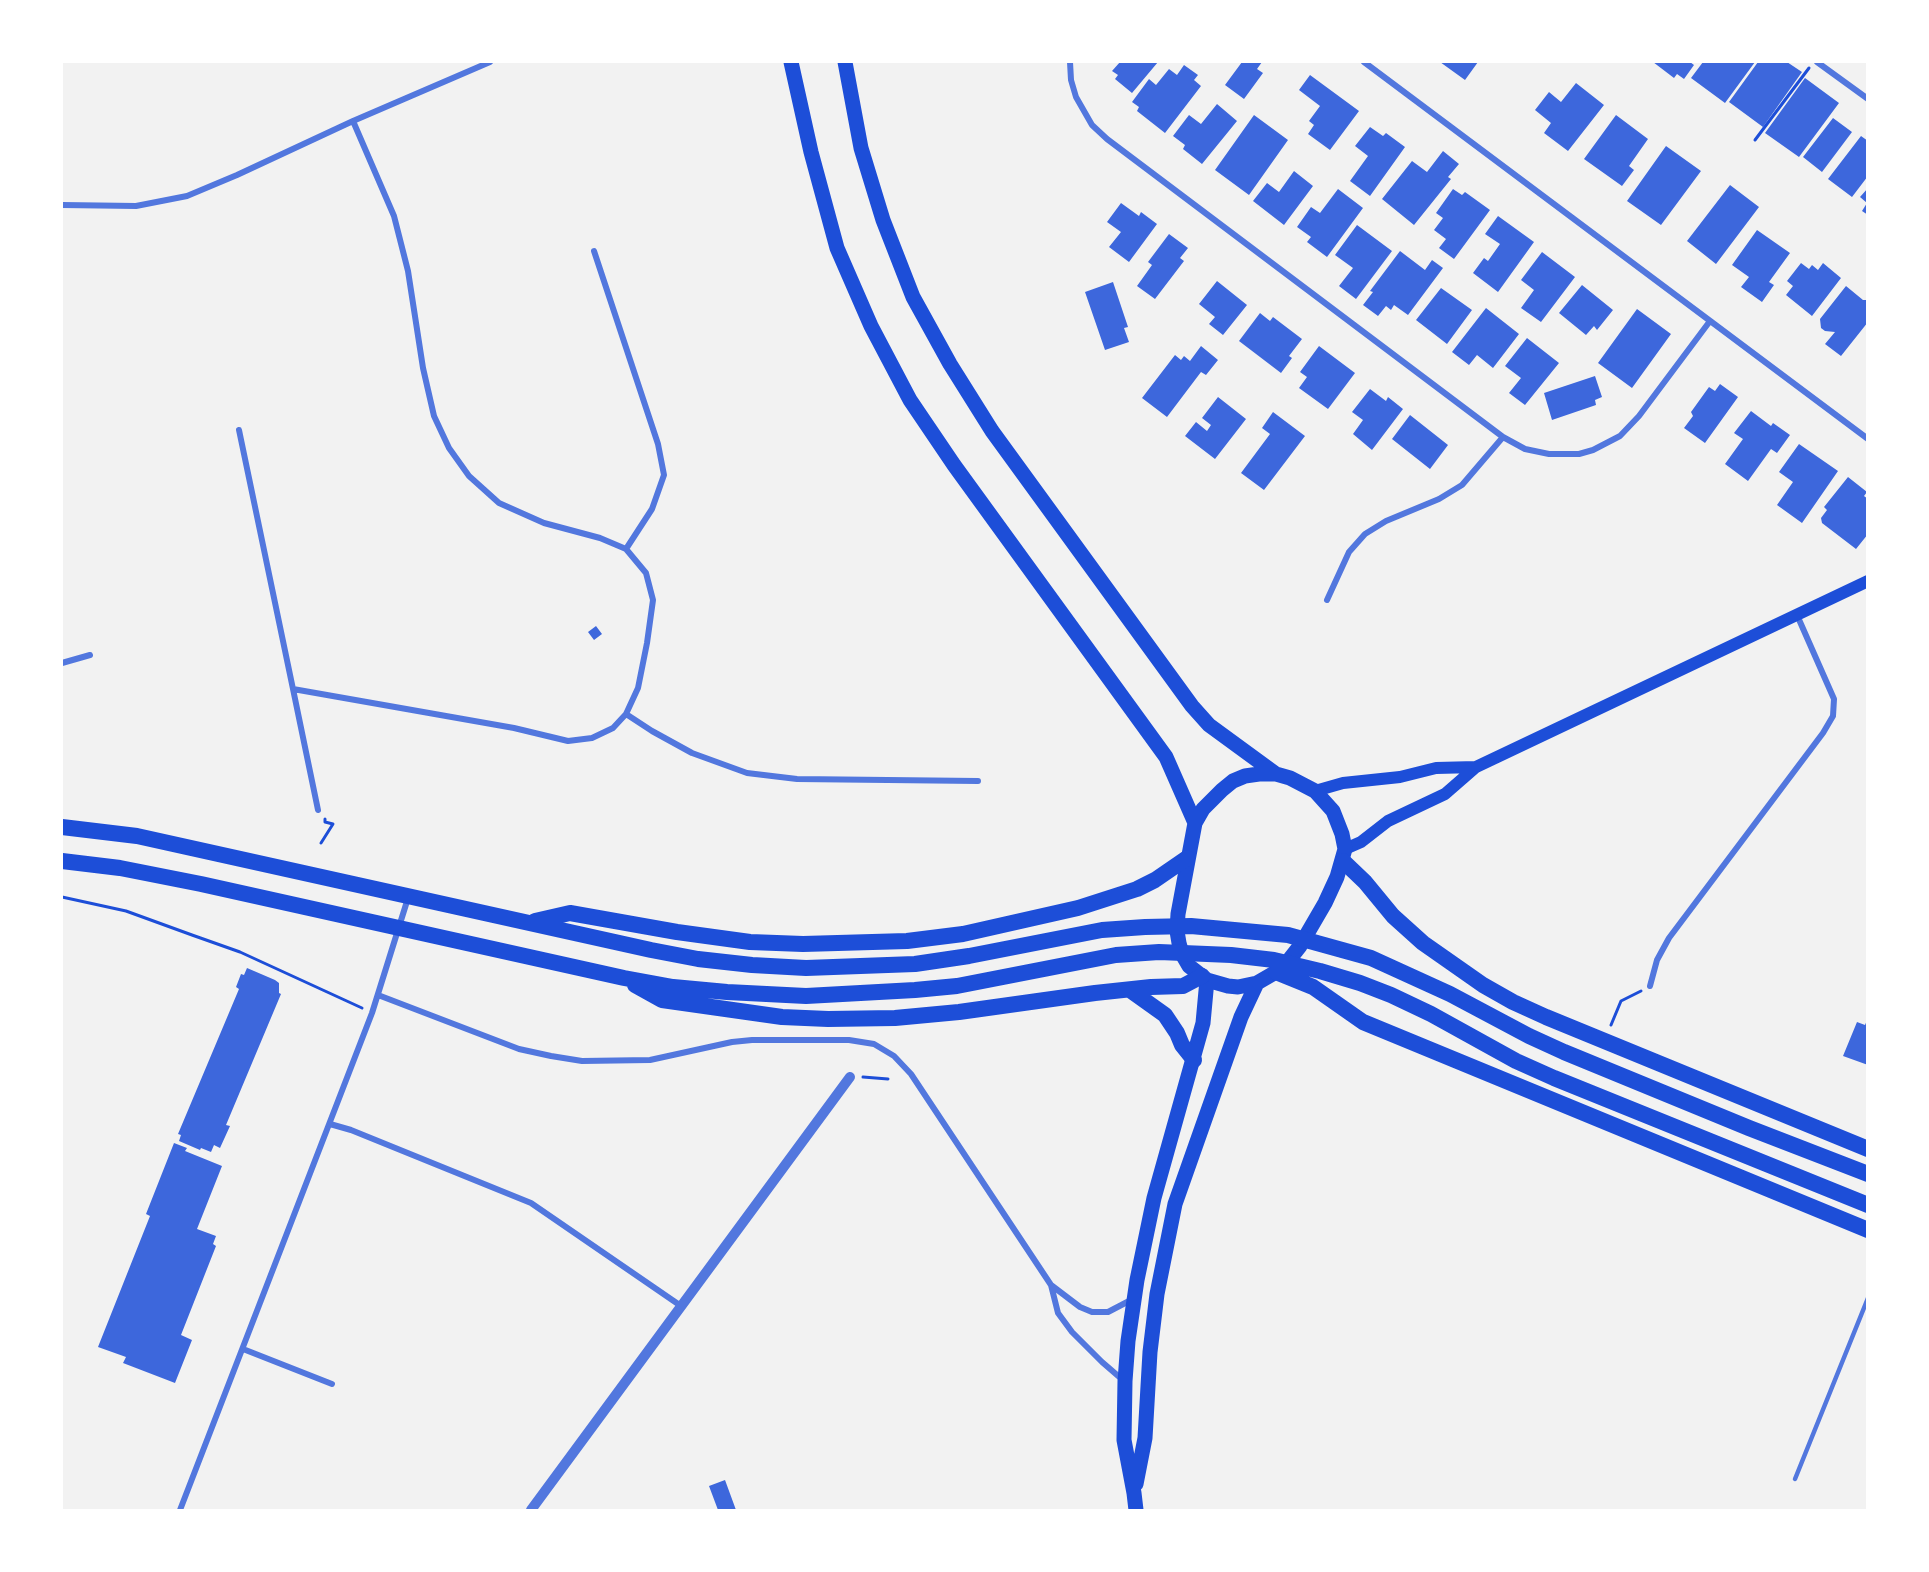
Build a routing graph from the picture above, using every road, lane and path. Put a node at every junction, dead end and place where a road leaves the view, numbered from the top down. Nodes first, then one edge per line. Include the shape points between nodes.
1 (490, 62) edge
2 (791, 62) edge
3 (845, 62) edge
4 (1070, 62) edge
5 (1364, 62) edge
6 (1815, 62) edge
7 (1868, 99) edge
8 (353, 121) junction
9 (1755, 140) dead end
10 (62, 205) edge
11 (594, 251) dead end
12 (1710, 321) junction
13 (239, 430) dead end
14 (1503, 437) junction
15 (1868, 439) edge
16 (626, 549) junction
17 (1868, 581) edge
18 (1327, 600) dead end
19 (1797, 615) junction
20 (90, 655) dead end
21 (62, 663) edge
22 (293, 689) junction
23 (627, 714) junction
24 (1476, 767) junction
25 (1276, 774) junction
26 (978, 781) dead end
27 (1315, 791) junction
28 (318, 810) joint
29 (1195, 823) junction
30 (62, 827) edge
31 (321, 843) dead end
32 (1344, 855) junction
33 (1187, 858) junction
34 (62, 861) edge
35 (408, 896) junction
36 (62, 897) edge
37 (528, 922) junction
38 (399, 929) junction
39 (1276, 972) junction
40 (624, 978) junction
41 (1205, 978) junction
42 (1257, 983) junction
43 (1650, 986) joint
44 (1130, 990) junction
45 (378, 995) junction
46 (372, 1013) junction
47 (1611, 1025) dead end
48 (1194, 1060) junction
49 (850, 1077) joint
50 (888, 1079) dead end
51 (330, 1124) junction
52 (1868, 1149) edge
53 (1868, 1174) edge
54 (1868, 1205) edge
55 (1868, 1230) edge
56 (1051, 1285) junction
57 (1134, 1298) junction
58 (1868, 1298) edge
59 (681, 1306) junction
60 (243, 1349) junction
61 (1125, 1381) junction
62 (332, 1384) dead end
63 (1795, 1479) dead end
64 (1134, 1493) junction
65 (180, 1510) edge
66 (531, 1510) edge
67 (1136, 1510) edge

1 - 8 street
2 - 29 main road via 837,248 910,400 1166,757
3 - 25 main road via 861,148 883,220 913,297 950,364 992,431 1192,706 1209,725
4 - 14 street via 1071,80 1080,105 1092,125 1107,139
5 - 12 street
6 - 7 street
6 - 9 path
8 - 10 street via 187,196 136,206
8 - 16 street via 394,216 434,416 449,448 469,476 499,503 544,523
11 - 16 street via 658,444 664,475 652,509
12 - 14 street via 1634,421 1607,444 1579,454 1549,454 1525,449
12 - 15 street
13 - 22 street
14 - 18 street via 1462,485 1365,534 1349,552
16 - 23 street via 646,573 653,600 638,688
17 - 19 main road
19 - 24 main road
19 - 43 street via 1834,699 1833,716 1669,939 1657,960
20 - 21 street
22 - 23 street via 568,741 592,738 613,728
22 - 28 street
23 - 26 street via 692,753 747,773 797,779
24 - 27 main road via 1436,768
24 - 32 main road via 1445,794 1388,821
25 - 27 main road
25 - 29 main road via 1245,776 1233,781 1211,800
27 - 32 main road via 1333,811 1342,834
28 - 31 path via 324,814 325,822 333,824
29 - 33 main road
30 - 35 highway via 137,836
32 - 39 main road via 1325,903 1289,960
32 - 52 highway via 1393,916 1423,944 1513,1002
33 - 37 highway via 1137,889 1078,908 963,934 907,941 750,942 570,913
33 - 41 main road via 1177,932 1189,966
34 - 38 highway via 120,868
35 - 37 highway
35 - 38 street
36 - 46 path via 126,911 221,945
37 - 53 highway via 699,959 806,968 915,964 1102,930 1191,926 1288,935 1371,958 1564,1052
38 - 40 highway
38 - 45 street
39 - 42 main road
39 - 55 highway via 1313,987 1363,1022
40 - 44 highway via 662,1000 782,1017 828,1019 950,1013
40 - 54 highway via 673,987 806,996 957,986 1116,955 1190,952 1274,960 1392,995 1554,1078
41 - 42 main road via 1238,987
41 - 44 highway via 1183,986
41 - 48 main road via 1203,1023
42 - 64 main road via 1175,1204 1157,1294 1145,1438
43 - 47 path via 1621,1001
44 - 48 highway via 1165,1015
45 - 46 street
45 - 56 street via 519,1049 582,1061 650,1060 752,1040 849,1040 874,1044 894,1056 911,1074
46 - 51 street
48 - 57 main road via 1154,1198
49 - 50 path
49 - 59 street
51 - 59 street via 531,1203
51 - 60 street
56 - 57 street via 1080,1307 1100,1313
56 - 61 street via 1058,1313 1072,1332
57 - 61 main road
58 - 63 lane
59 - 66 street
60 - 62 street
60 - 65 street
61 - 64 main road via 1124,1440
64 - 67 main road

